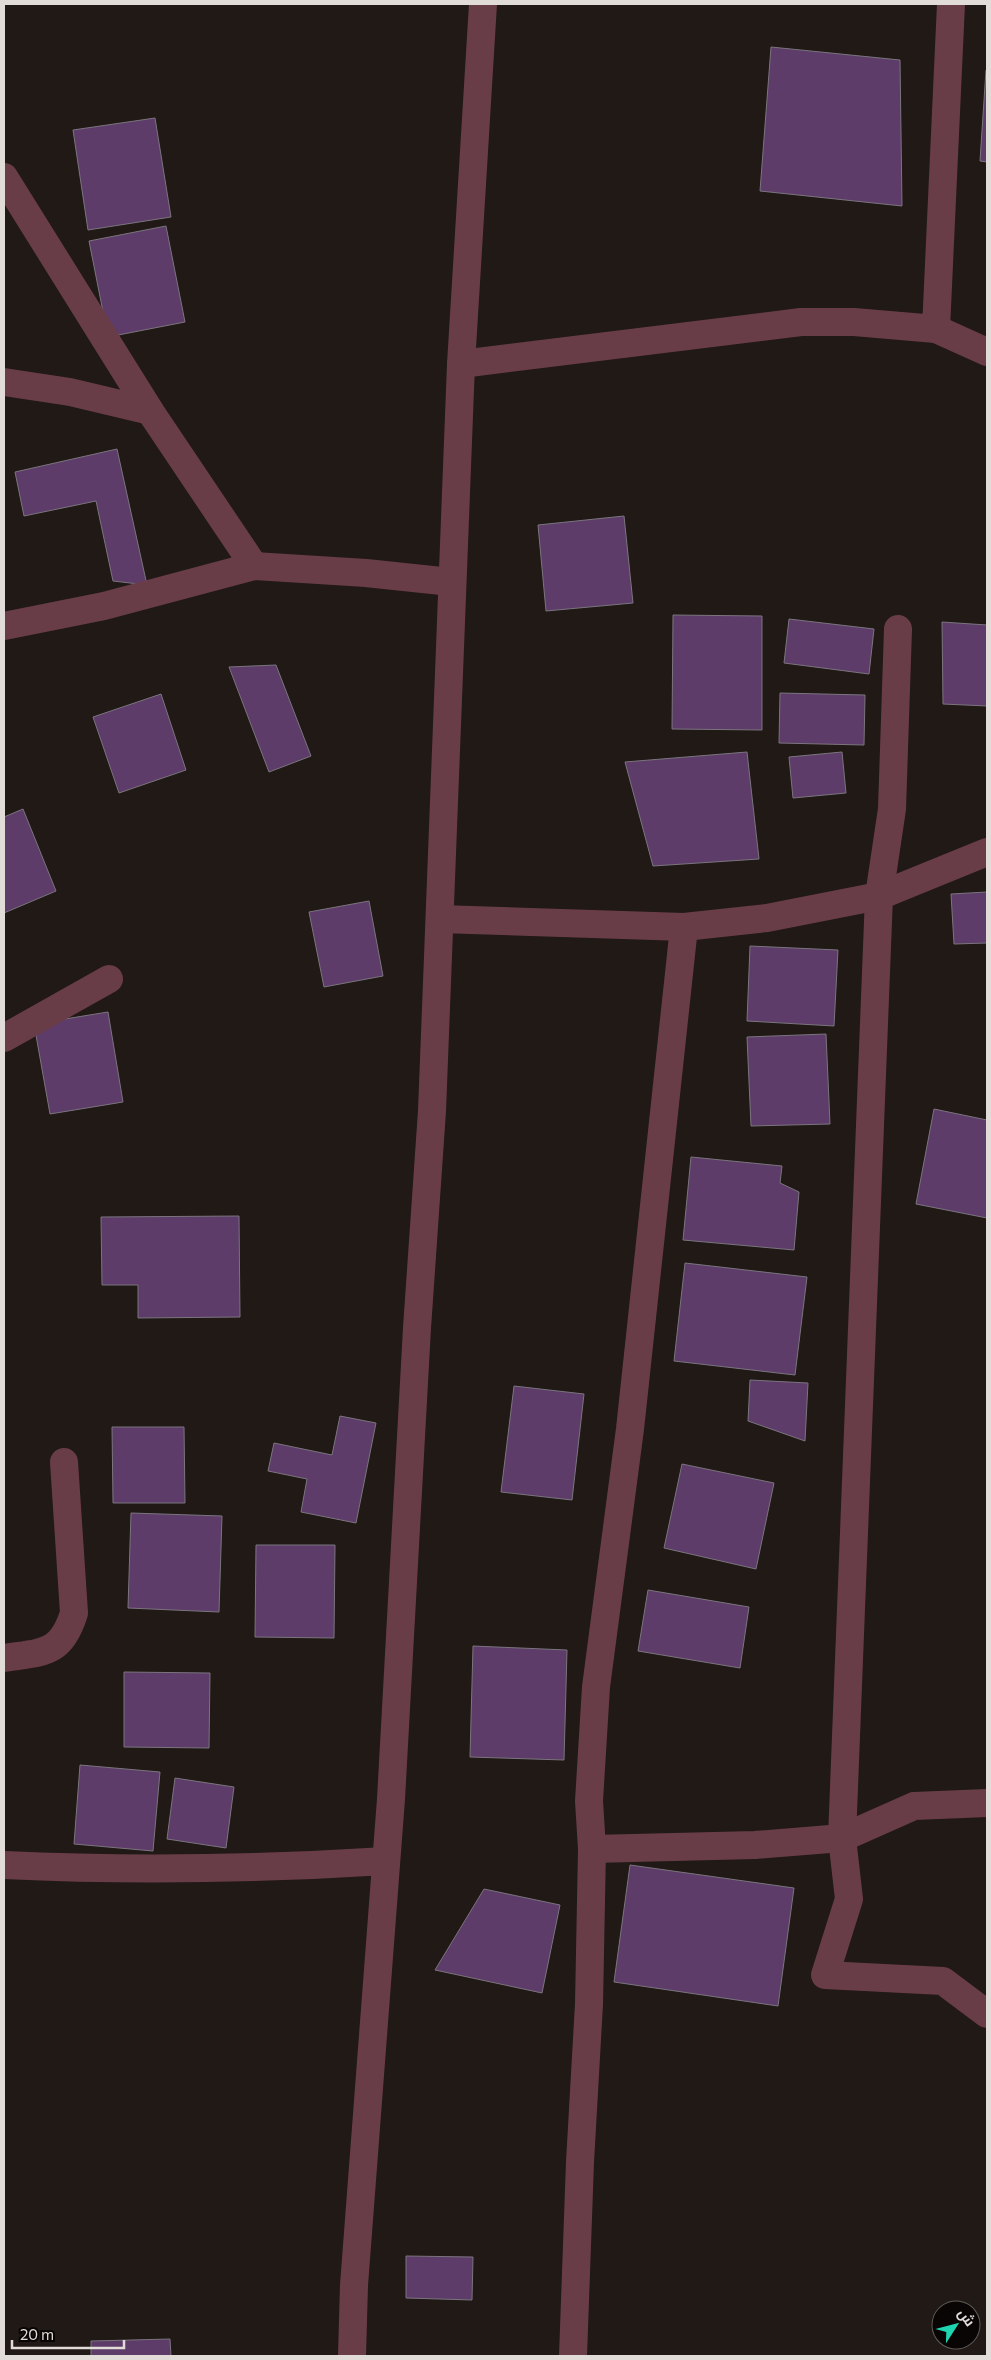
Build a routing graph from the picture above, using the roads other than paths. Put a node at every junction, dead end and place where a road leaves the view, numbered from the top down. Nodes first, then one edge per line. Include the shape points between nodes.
1 (483, 4) edge
2 (951, 4) edge
3 (4, 177) edge
4 (936, 328) junction
5 (987, 352) edge
6 (460, 364) junction
7 (4, 382) edge
8 (150, 411) junction
9 (254, 566) junction
10 (451, 582) junction
11 (4, 626) edge
12 (898, 629) dead end
13 (987, 852) edge
14 (879, 896) junction
15 (440, 919) junction
16 (684, 927) junction
17 (108, 979) dead end
18 (4, 1038) edge
19 (64, 1462) dead end
20 (4, 1658) edge
21 (987, 1803) edge
22 (842, 1838) junction
23 (592, 1849) junction
24 (386, 1861) junction
25 (4, 1865) edge
26 (987, 2014) edge
27 (352, 2356) edge
28 (573, 2356) edge

1 - 6 street
2 - 4 street
3 - 8 street
4 - 5 street
4 - 6 street via 800,322
6 - 10 street
7 - 8 street via 70,392
8 - 9 street
9 - 10 street
9 - 11 street via 104,606
10 - 15 street
12 - 14 street via 892,809
13 - 14 street
14 - 16 street via 767,918
14 - 22 street
15 - 16 street
15 - 24 street via 432,1111
16 - 23 street via 630,1429 596,1687 589,1800
17 - 18 street
19 - 20 street via 74,1613 67,1634 47,1651
21 - 22 street via 914,1806
22 - 23 street via 756,1845
22 - 26 street via 848,1899 825,1975 943,1981
23 - 28 street via 589,2004
24 - 25 street via 269,1869 80,1869
24 - 27 street via 354,2285

